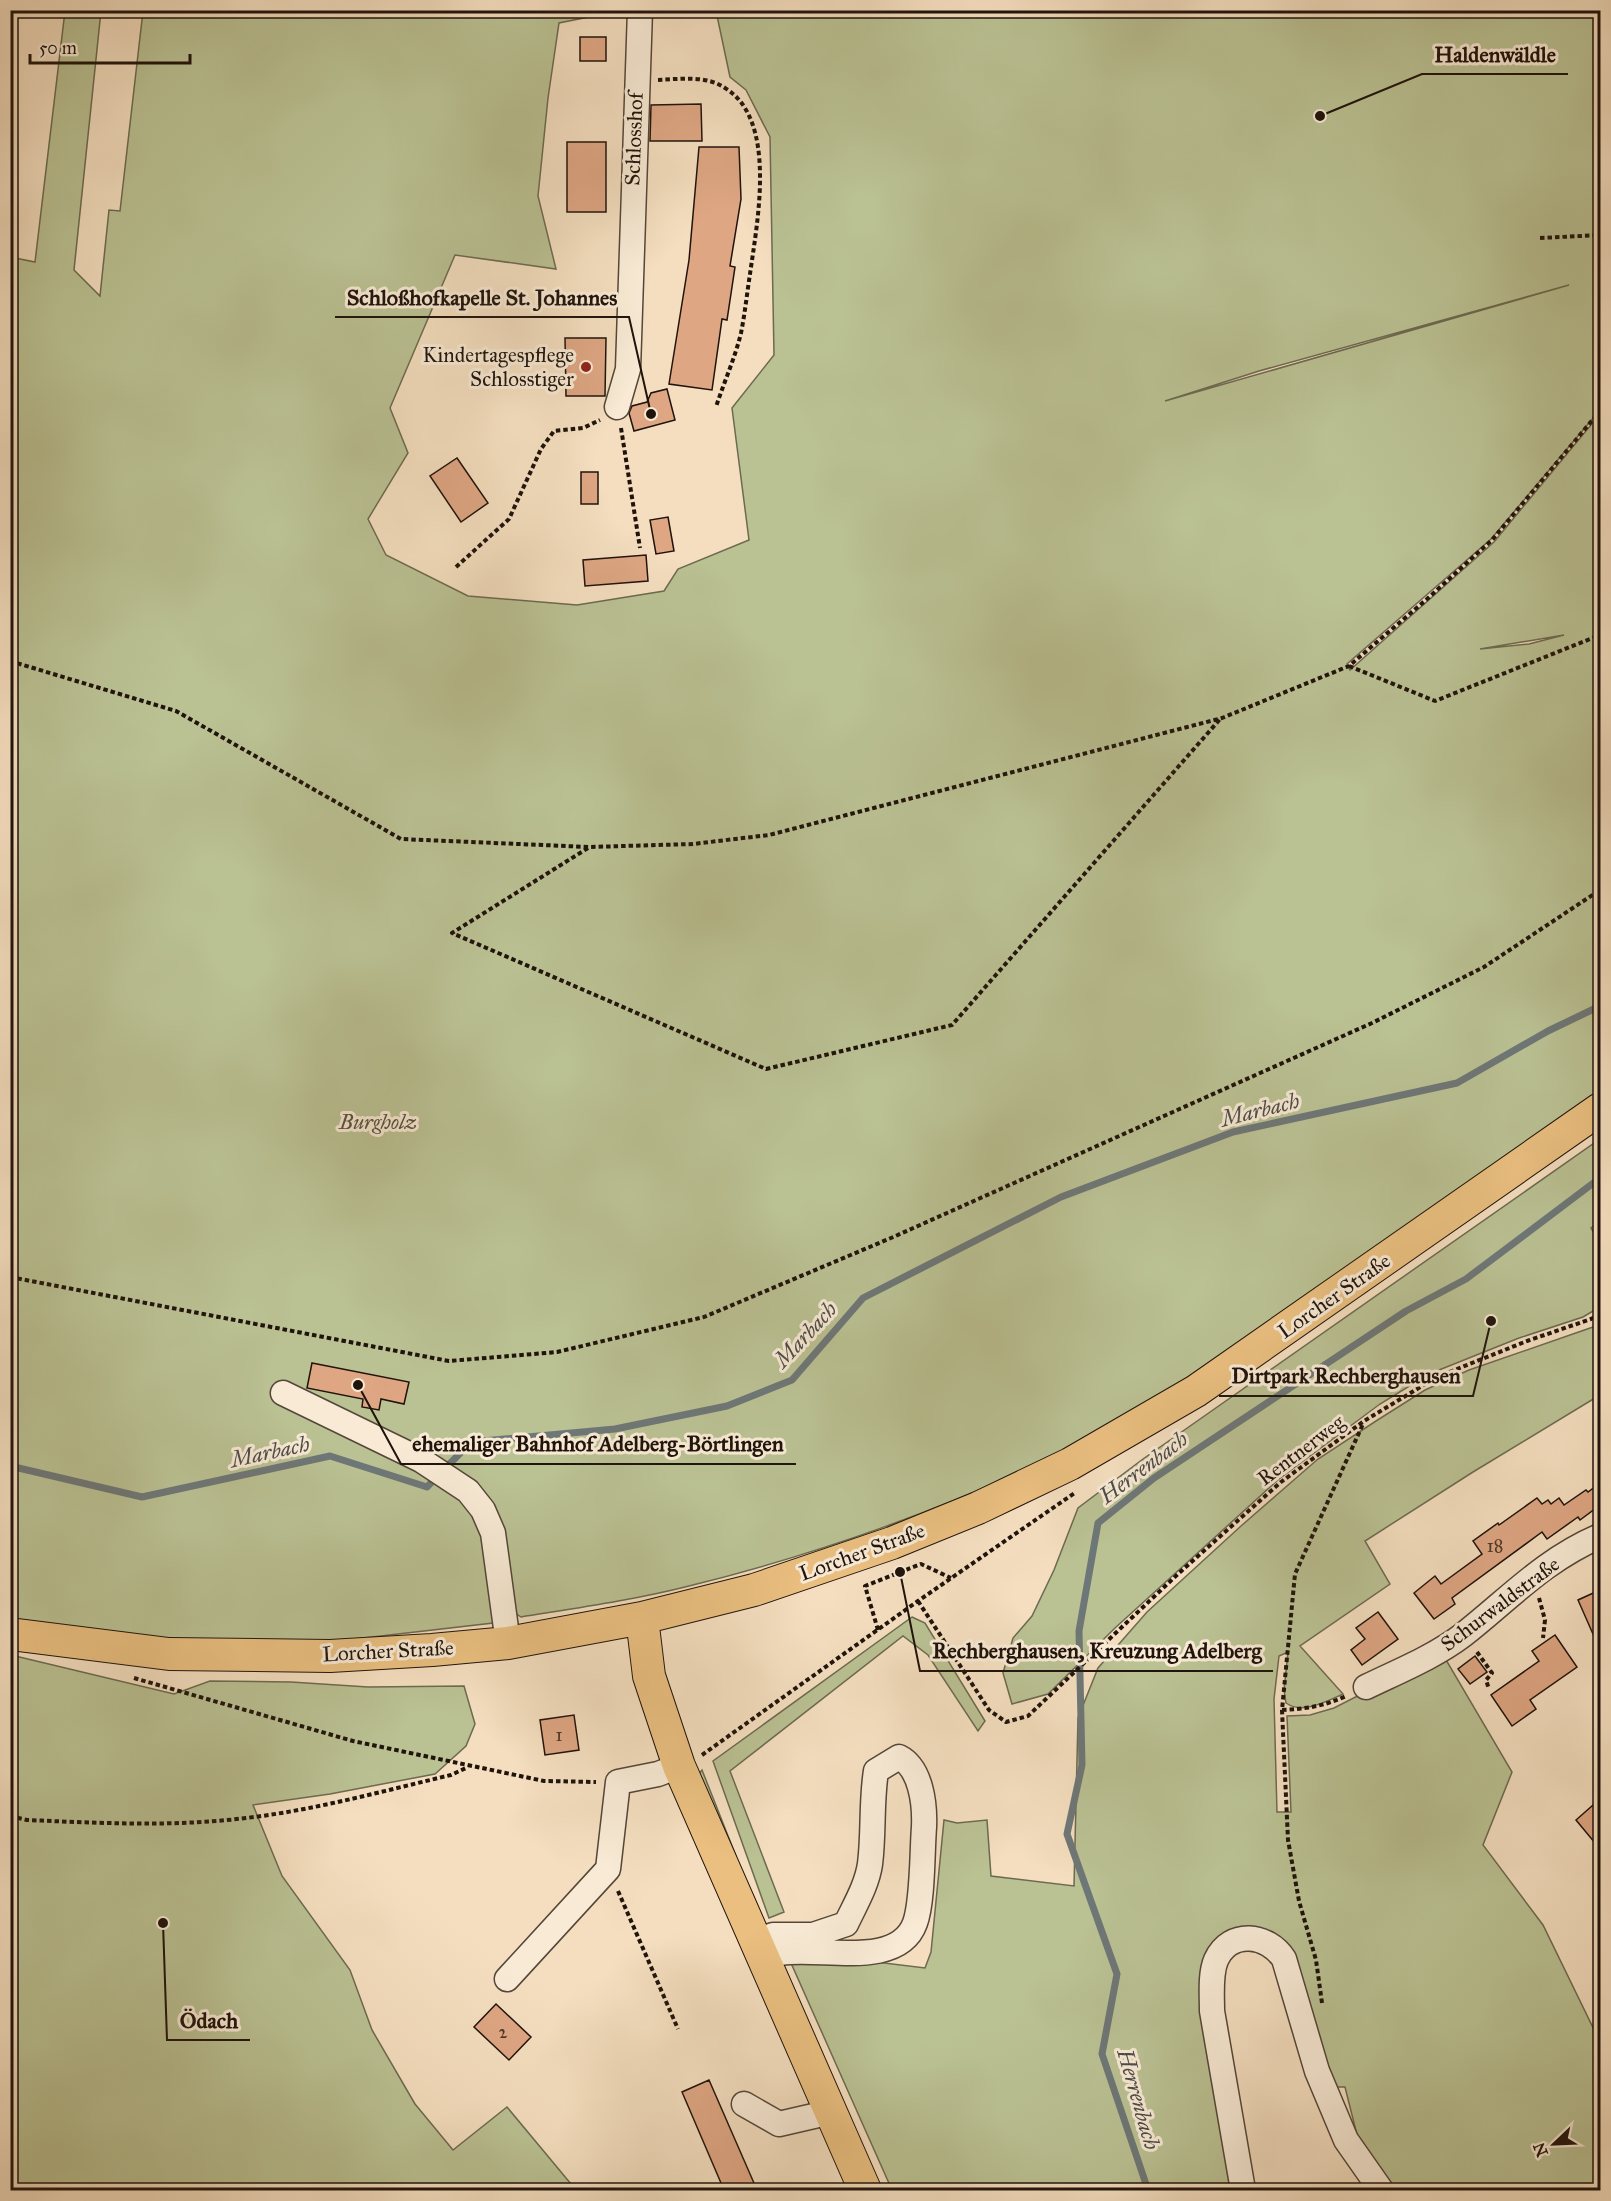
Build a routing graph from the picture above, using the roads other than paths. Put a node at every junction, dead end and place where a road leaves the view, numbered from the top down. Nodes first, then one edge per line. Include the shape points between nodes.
1 (640, 10) edge
2 (617, 407) road end
3 (1600, 1109) edge
4 (283, 1393) dead end
5 (1600, 1536) edge
6 (642, 1618) junction
7 (10, 1634) edge
8 (508, 1644) junction
9 (1366, 1687) road end
10 (690, 1761) junction
11 (759, 1949) junction
12 (507, 1979) dead end
13 (744, 2104) dead end
14 (831, 2112) junction
15 (865, 2190) edge
16 (1243, 2190) edge
17 (1381, 2190) edge

1 - 2 street, Schlosshof via 628,369
3 - 6 main road, Lorcher Straße via 1196,1391 1070,1464 892,1543 754,1590
4 - 8 street via 421,1460 468,1491 483,1510 493,1533
5 - 9 street, Schurwaldstraße via 1541,1568 1455,1641
6 - 8 main road, Lorcher Straße
6 - 10 main road via 649,1676
7 - 8 main road, Lorcher Straße via 169,1654 330,1656
10 - 11 main road
10 - 12 street via 658,1774 618,1782 608,1869
11 - 11 street via 781,1953 881,1952 905,1940 915,1923 920,1893 924,1822 919,1783 910,1763 899,1757 876,1771 870,1865 846,1924 813,1935 773,1935
11 - 14 main road
13 - 14 street via 778,2124
14 - 15 main road
16 - 17 street via 1212,2011 1212,1983 1221,1950 1240,1939 1254,1938 1270,1943 1284,1959 1317,2071 1346,2140

